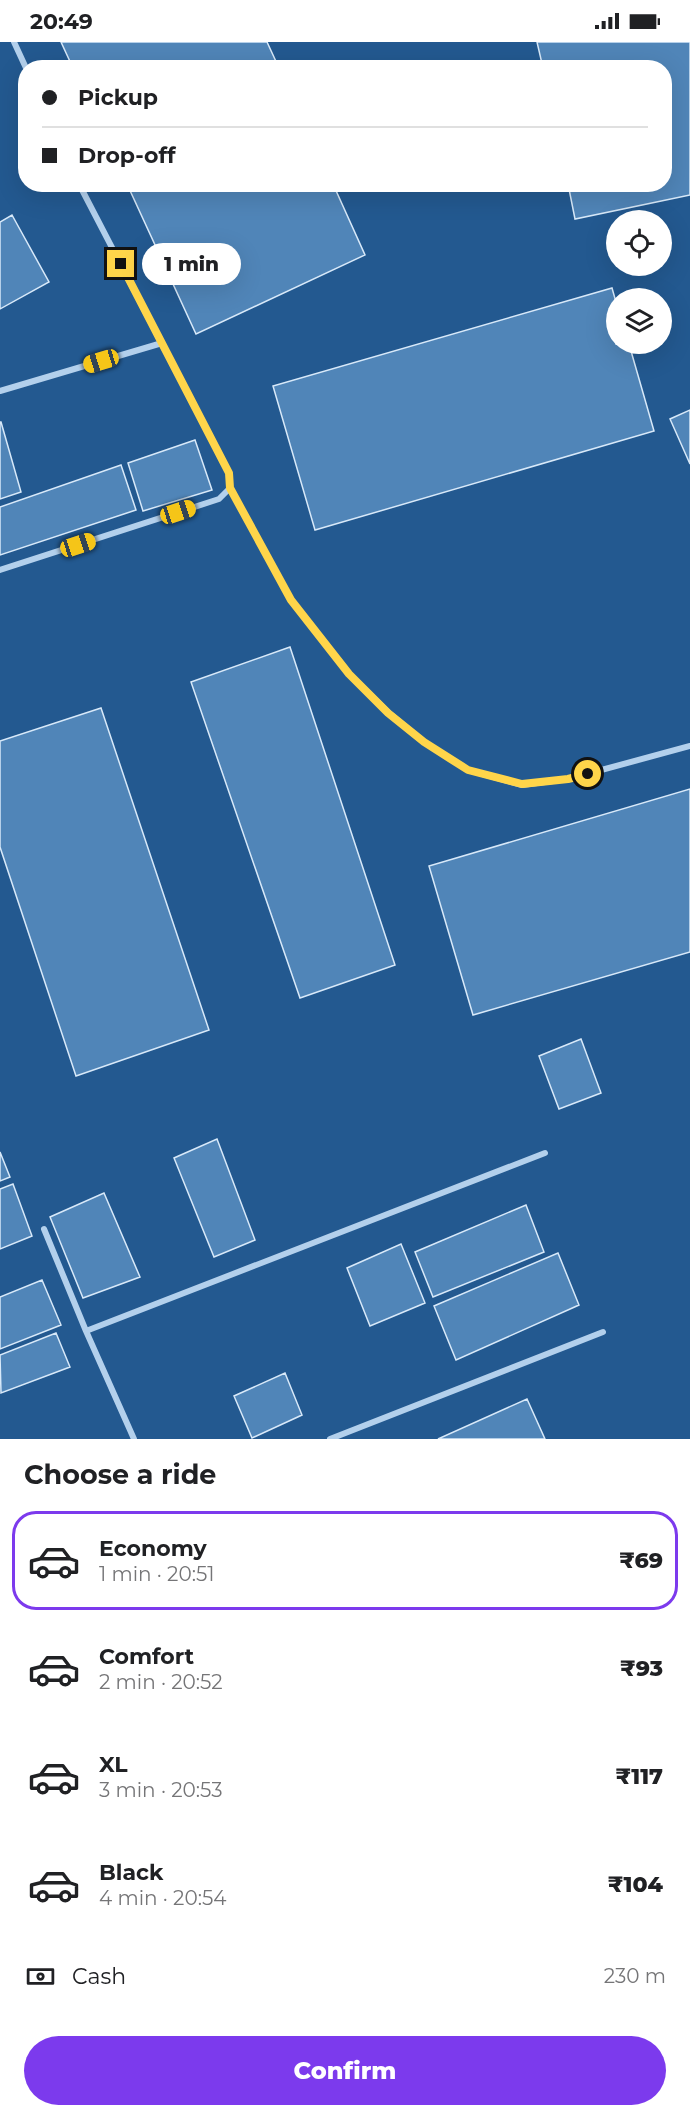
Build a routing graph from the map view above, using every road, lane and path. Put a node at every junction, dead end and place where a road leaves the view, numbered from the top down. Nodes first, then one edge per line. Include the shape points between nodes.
1 (14, 42) edge
2 (22, 60) edge
3 (84, 192) edge
4 (162, 343) junction
5 (0, 391) edge
6 (230, 488) junction
7 (0, 570) edge
8 (690, 746) edge
9 (545, 1154) dead end
10 (44, 1229) dead end
11 (86, 1331) junction
12 (603, 1332) dead end
13 (134, 1439) edge
14 (330, 1439) edge

1 - 2 street
3 - 4 street
4 - 5 street
4 - 6 street via 229,473
6 - 7 street via 219,499
6 - 8 street via 291,600 349,674 388,713 468,770 522,784 533,783 568,779
9 - 11 street
10 - 11 street
11 - 13 street
12 - 14 street

